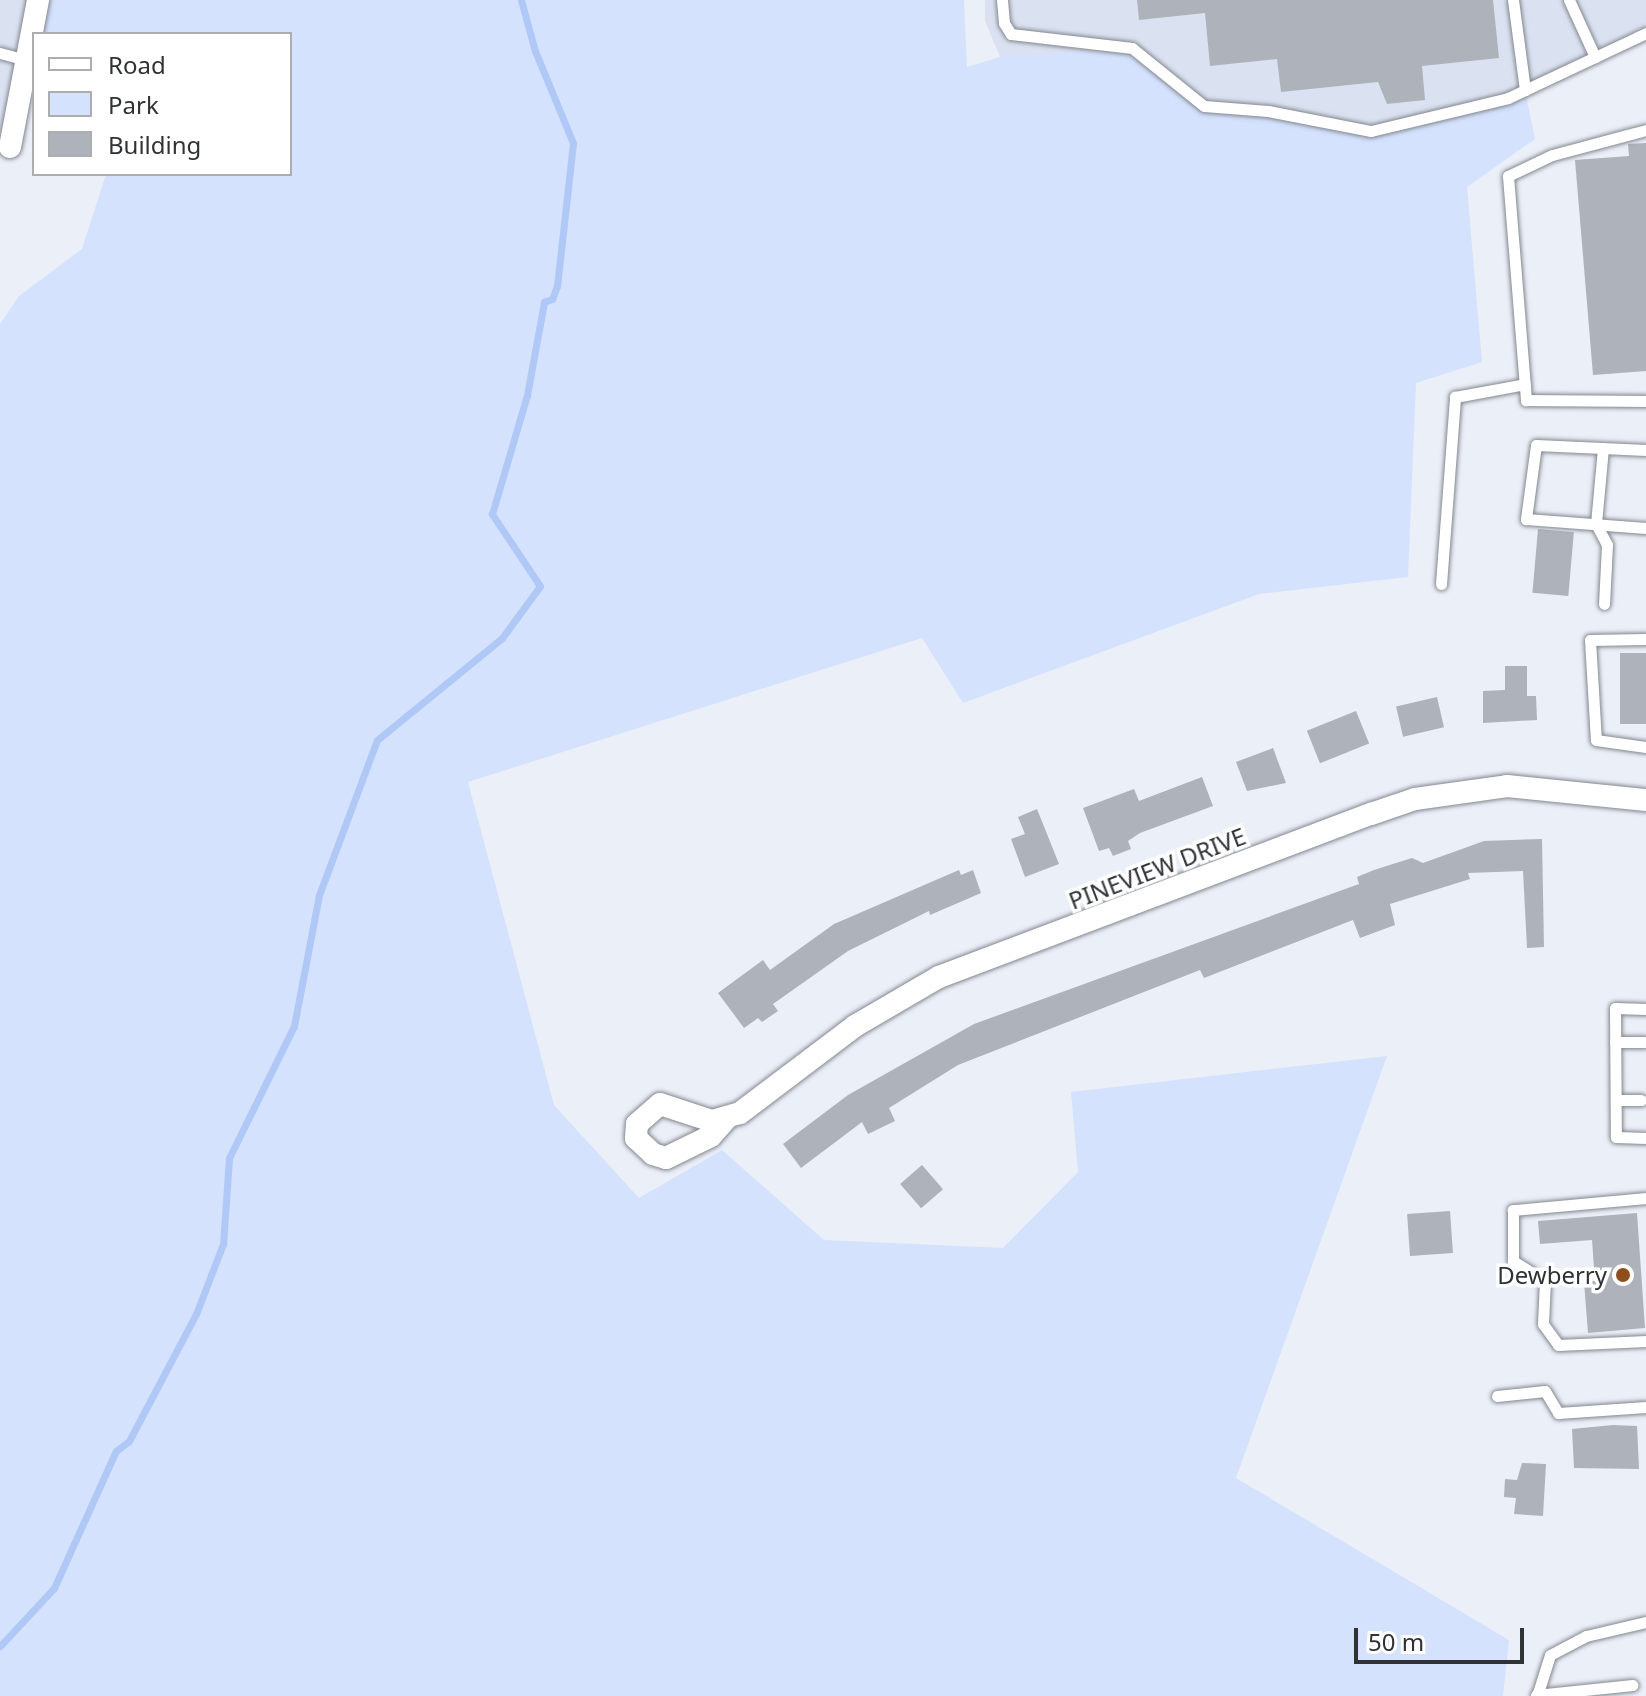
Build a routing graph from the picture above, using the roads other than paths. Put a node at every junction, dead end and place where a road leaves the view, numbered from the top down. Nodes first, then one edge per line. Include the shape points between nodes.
1 (38, 0) edge
2 (1002, 0) edge
3 (1513, 0) edge
4 (1569, 0) edge
5 (32, 32) edge
6 (32, 33) edge
7 (1646, 33) edge
8 (0, 53) edge
9 (1595, 57) junction
10 (27, 60) junction
11 (1525, 90) junction
12 (1646, 130) edge
13 (10, 147) dead end
14 (1525, 384) junction
15 (1646, 401) edge
16 (1603, 448) junction
17 (1646, 450) edge
18 (1596, 524) junction
19 (1646, 528) edge
20 (1441, 584) dead end
21 (1604, 604) dead end
22 (1646, 639) edge
23 (1646, 747) edge
24 (1646, 800) edge
25 (1646, 1009) edge
26 (1615, 1042) junction
27 (1644, 1042) dead end
28 (1616, 1100) junction
29 (1641, 1100) dead end
30 (727, 1118) dead end
31 (1646, 1138) edge
32 (1646, 1198) edge
33 (1646, 1341) edge
34 (1497, 1396) dead end
35 (1646, 1407) edge
36 (1646, 1622) edge
37 (1632, 1685) dead end
38 (1536, 1695) edge

1 - 5 street
2 - 11 lane via 1011,34 1132,48 1204,106 1268,111 1371,131
3 - 11 lane
4 - 9 lane
6 - 10 street
7 - 9 lane
8 - 10 lane
9 - 11 lane
10 - 13 street
12 - 14 lane via 1552,155 1508,176
14 - 15 lane via 1526,400
14 - 20 lane via 1455,397
16 - 17 lane
16 - 18 lane
16 - 18 lane via 1536,445 1526,519
18 - 19 lane
18 - 21 lane via 1607,545
22 - 23 lane via 1590,640 1596,740
24 - 30 street, PINEVIEW DRIVE via 1507,786 1415,799 1371,814 939,977 865,1019
25 - 26 lane via 1615,1008
26 - 27 lane
26 - 28 lane
28 - 29 lane
28 - 31 lane via 1616,1137
32 - 33 lane via 1513,1210 1513,1261 1545,1281 1543,1324 1558,1345
34 - 35 lane via 1545,1391 1558,1413
36 - 38 lane via 1586,1636 1550,1655
37 - 38 lane

